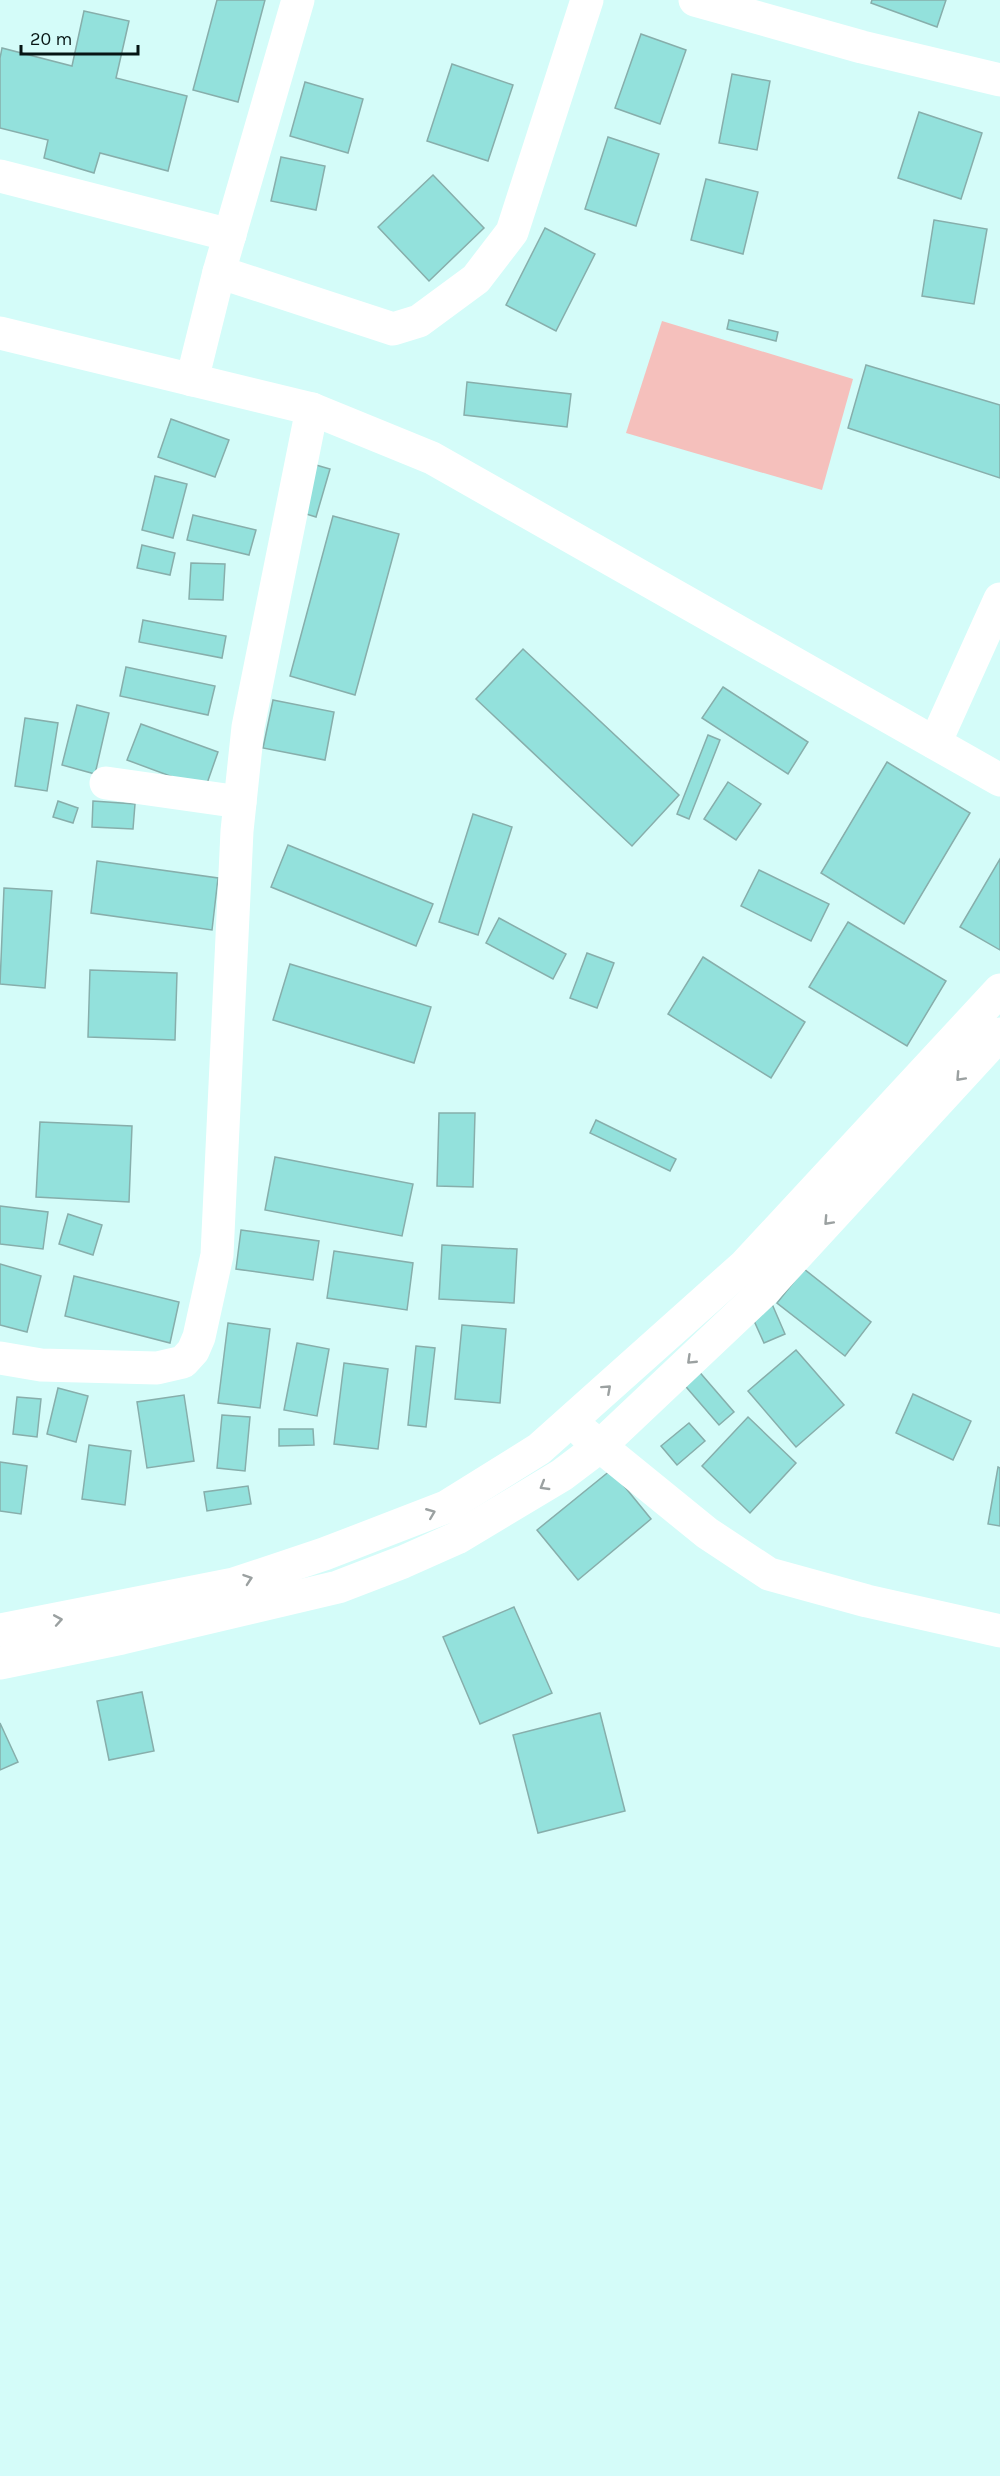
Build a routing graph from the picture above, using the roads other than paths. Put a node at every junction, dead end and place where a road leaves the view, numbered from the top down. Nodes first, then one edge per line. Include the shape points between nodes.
1 (298, 0) edge
2 (587, 0) edge
3 (694, 0) edge
4 (1000, 80) edge
5 (0, 176) edge
6 (230, 235) junction
7 (219, 272) junction
8 (0, 333) edge
9 (192, 380) junction
10 (312, 409) junction
11 (1000, 599) edge
12 (935, 743) junction
13 (1000, 780) edge
14 (106, 783) dead end
15 (240, 802) junction
16 (1000, 990) edge
17 (1000, 1035) edge
18 (0, 1358) edge
19 (572, 1421) junction
20 (599, 1447) junction
21 (0, 1630) edge
22 (1000, 1631) edge
23 (0, 1663) edge

1 - 6 main road
2 - 7 main road via 512,232 477,279 419,321 393,329
3 - 4 main road
5 - 6 main road
6 - 7 main road
7 - 9 main road
8 - 9 main road
9 - 10 main road
10 - 12 main road via 432,458
10 - 15 main road via 248,727
11 - 12 main road
12 - 13 main road
14 - 15 main road
15 - 18 main road via 217,1255 193,1351 183,1362 157,1368 41,1365
19 -> 16 main road via 745,1265
17 -> 20 main road via 762,1293
19 - 20 main road
21 -> 19 main road via 234,1584 374,1536 446,1507 539,1449
20 - 22 main road via 707,1533 769,1574
20 -> 23 main road via 562,1475 457,1538 338,1587

